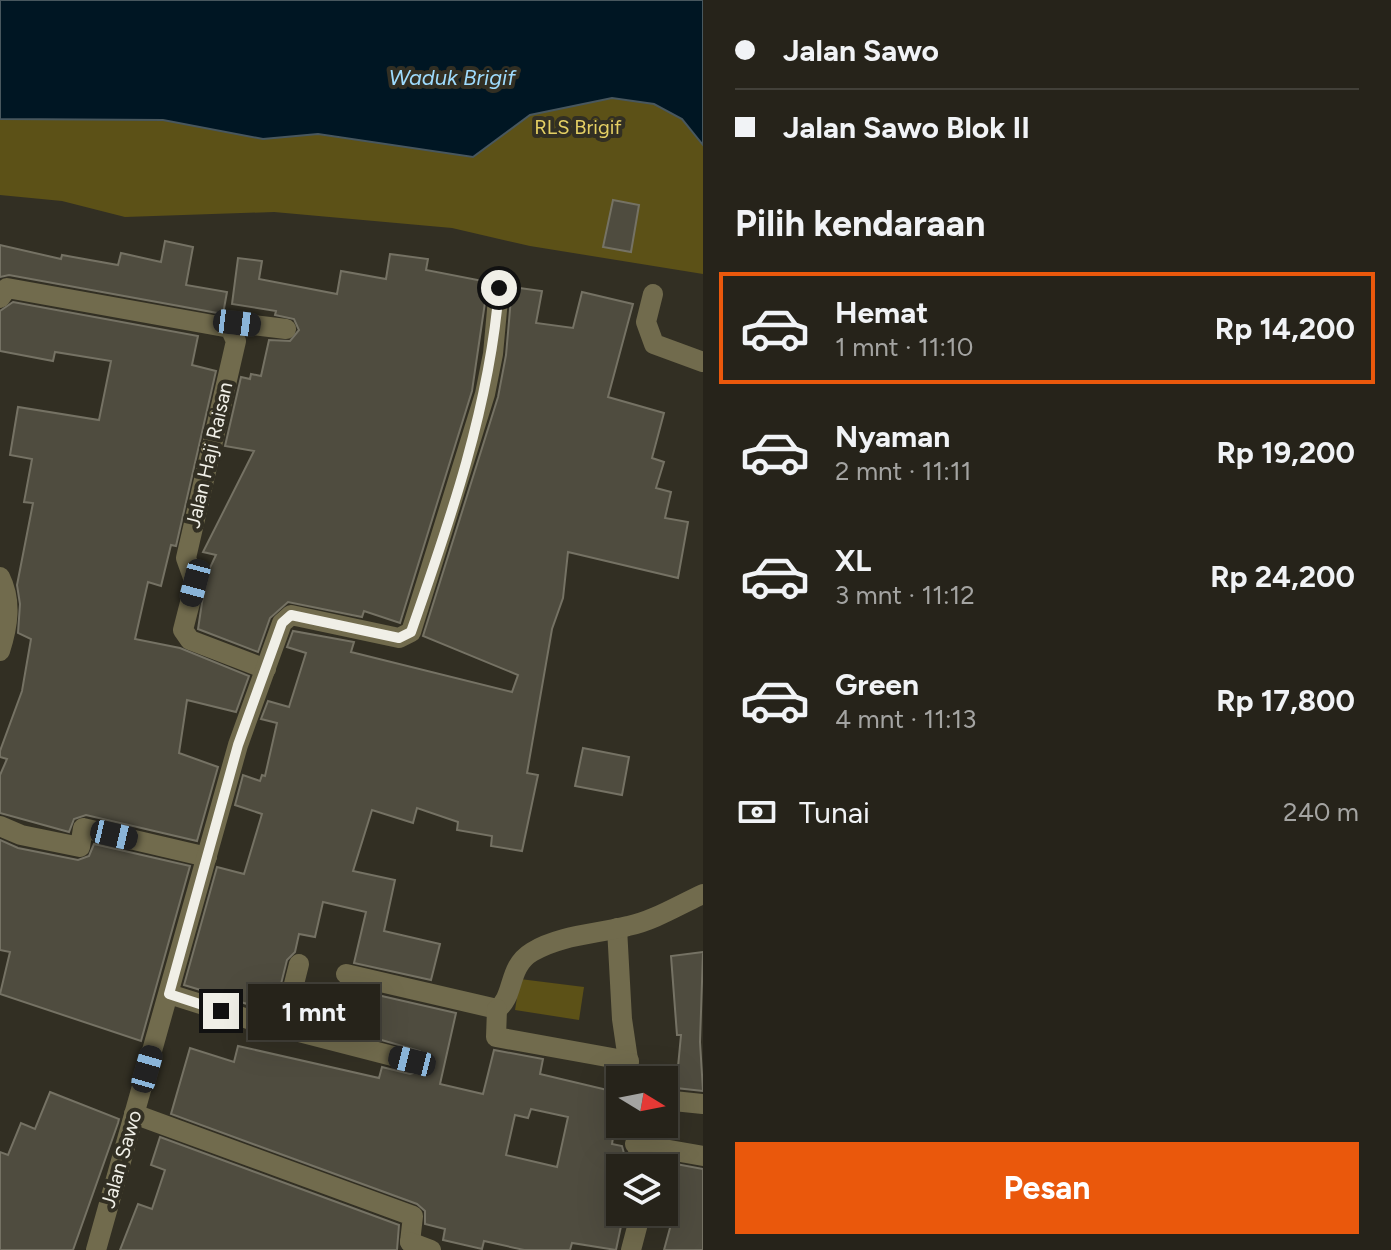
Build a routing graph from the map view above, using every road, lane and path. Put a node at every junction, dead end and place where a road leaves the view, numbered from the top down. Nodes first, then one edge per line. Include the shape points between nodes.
1 (499, 288) dead end
2 (653, 294) dead end
3 (0, 298) edge
4 (230, 328) junction
5 (286, 329) dead end
6 (703, 362) edge
7 (0, 577) edge
8 (0, 651) edge
9 (266, 669) junction
10 (0, 826) edge
11 (207, 857) junction
12 (703, 894) edge
13 (617, 928) junction
14 (299, 964) dead end
15 (346, 974) dead end
16 (169, 994) junction
17 (497, 1009) junction
18 (283, 1028) junction
19 (412, 1061) dead end
20 (614, 1066) edge
21 (629, 1066) edge
22 (678, 1101) edge
23 (703, 1104) edge
24 (134, 1114) junction
25 (647, 1138) edge
26 (703, 1156) edge
27 (637, 1226) edge
28 (407, 1246) edge
29 (96, 1250) edge
30 (431, 1250) edge
31 (631, 1250) edge

1 - 9 street, Jalan Sawo via 485,394 411,632 399,638 291,615 282,623
2 - 6 street via 646,322 654,344
3 - 4 street via 7,288
4 - 5 street via 237,323
4 - 9 street, Jalan Haji Raisan via 236,341 186,558 195,583 183,630 190,640
7 - 8 street via 9,594
9 - 11 street, Jalan Sawo
10 - 11 street via 80,847 83,828
11 - 16 street, Jalan Sawo
12 - 13 street
13 - 17 street via 534,950 516,966 506,999
13 - 21 street
14 - 18 street
15 - 17 street
16 - 18 street
16 - 24 street, Jalan Sawo
17 - 20 street via 496,1037
18 - 19 street
22 - 23 street
24 - 28 street via 413,1216
24 - 29 street, Jalan Sawo
25 - 26 street
27 - 31 street
28 - 30 street

